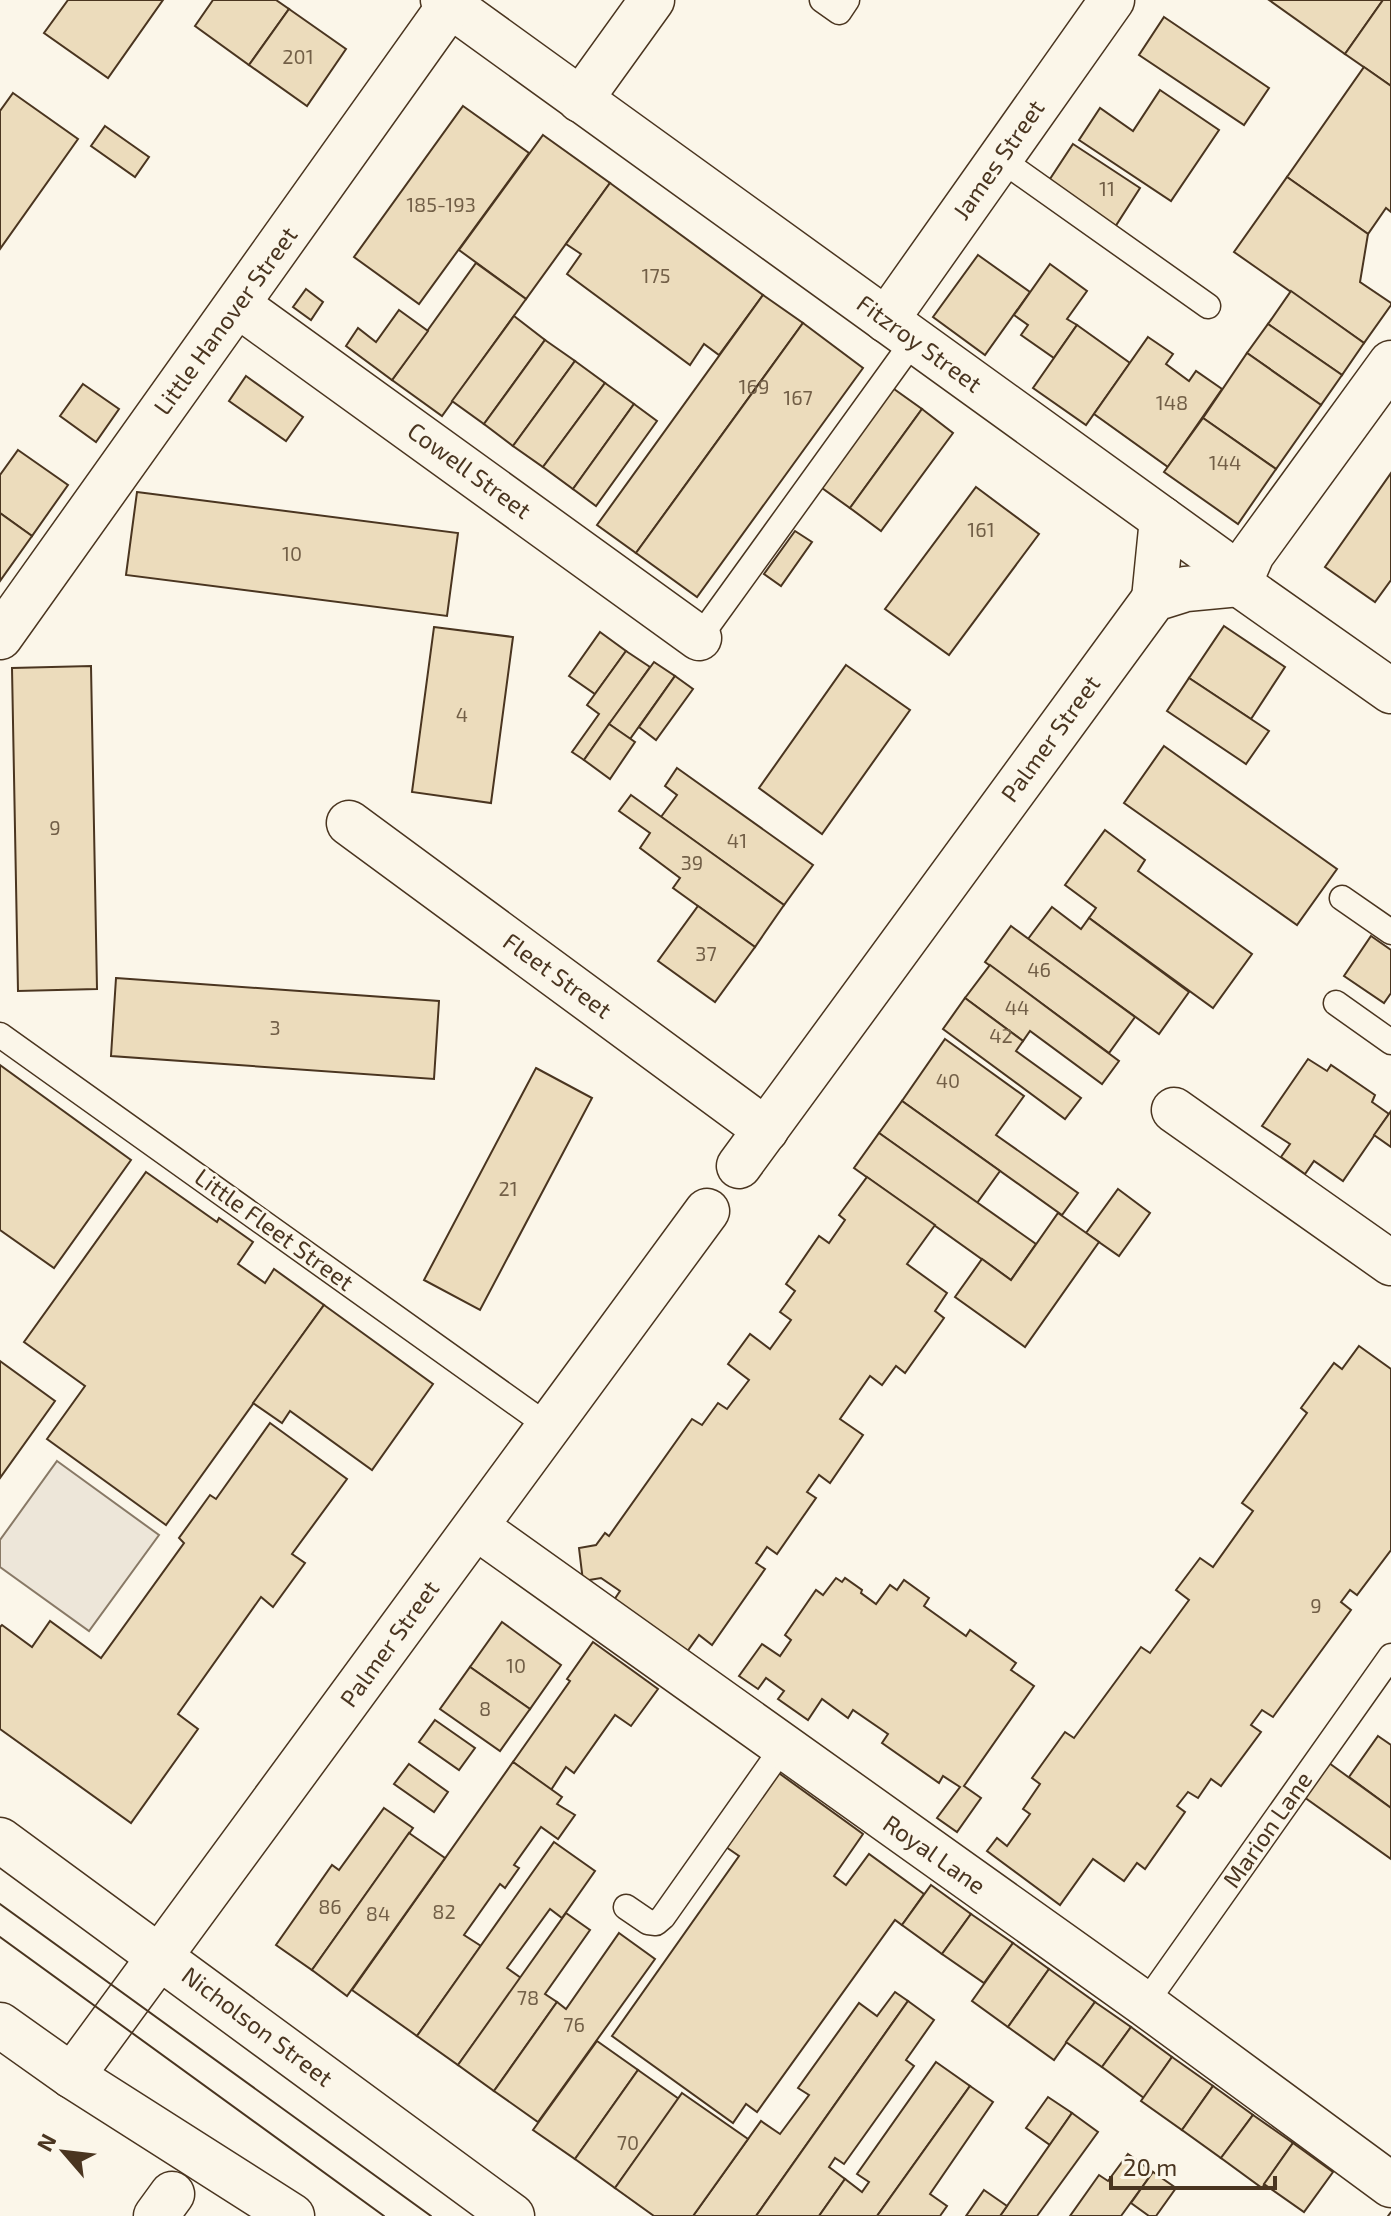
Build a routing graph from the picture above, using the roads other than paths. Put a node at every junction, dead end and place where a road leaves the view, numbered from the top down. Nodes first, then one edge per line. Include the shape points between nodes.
1 (652, 0) edge
2 (822, 0) edge
3 (847, 0) edge
4 (1112, 0) edge
5 (446, 2) edge
6 (580, 100) junction
7 (999, 158) junction
8 (238, 305) junction
9 (1208, 306) dead end
10 (900, 330) junction
11 (1391, 363) edge
12 (1162, 519) junction
13 (1239, 584) junction
14 (1154, 599) junction
15 (0, 637) edge
16 (699, 638) joint
17 (1391, 691) edge
18 (349, 823) dead end
19 (1342, 898) dead end
20 (1391, 932) edge
21 (1336, 1003) dead end
22 (0, 1035) edge
23 (1391, 1042) edge
24 (1174, 1110) dead end
25 (766, 1130) junction
26 (739, 1166) dead end
27 (707, 1211) dead end
28 (1388, 1255) edge
29 (548, 1426) junction
30 (476, 1527) junction
31 (1391, 1656) edge
32 (783, 1747) junction
33 (0, 1840) edge
34 (626, 1907) dead end
35 (161, 1956) junction
36 (1145, 2004) junction
37 (0, 2025) edge
38 (72, 2076) junction
39 (1391, 2185) edge
40 (292, 2216) edge
41 (512, 2216) edge

1 - 6 street
2 - 3 lane via 839,12
4 - 7 street, James Street
5 - 6 street, Fitzroy Street
5 - 8 street, Little Hanover Street
6 - 10 street, Fitzroy Street
7 - 9 lane
7 - 10 street, James Street
8 - 15 street, Little Hanover Street
8 - 16 street, Cowell Street
10 - 12 street, Fitzroy Street
10 - 16 lane
11 - 13 street via 1252,554
12 - 13 street, Fitzroy Street via 1219,560
12 - 14 street
13 - 14 street via 1186,589
13 - 17 street, Fitzroy Street
14 - 25 street, Palmer Street
18 - 25 street, Fleet Street
19 - 20 lane
21 - 23 lane
22 - 29 lane, Little Fleet Street
24 - 28 street
25 - 26 street, Palmer Street
27 - 29 street, Palmer Street
29 - 30 street, Palmer Street
30 - 32 street, Royal Lane
30 - 35 street, Palmer Street
31 - 36 lane, Marion Lane
32 - 34 lane via 663,1917 648,1922
32 - 36 street, Royal Lane
33 - 35 street, Nicholson Street
35 - 38 street, Palmer Street
35 - 41 street, Nicholson Street
36 - 39 street, Royal Lane
37 - 38 street
38 - 40 street

